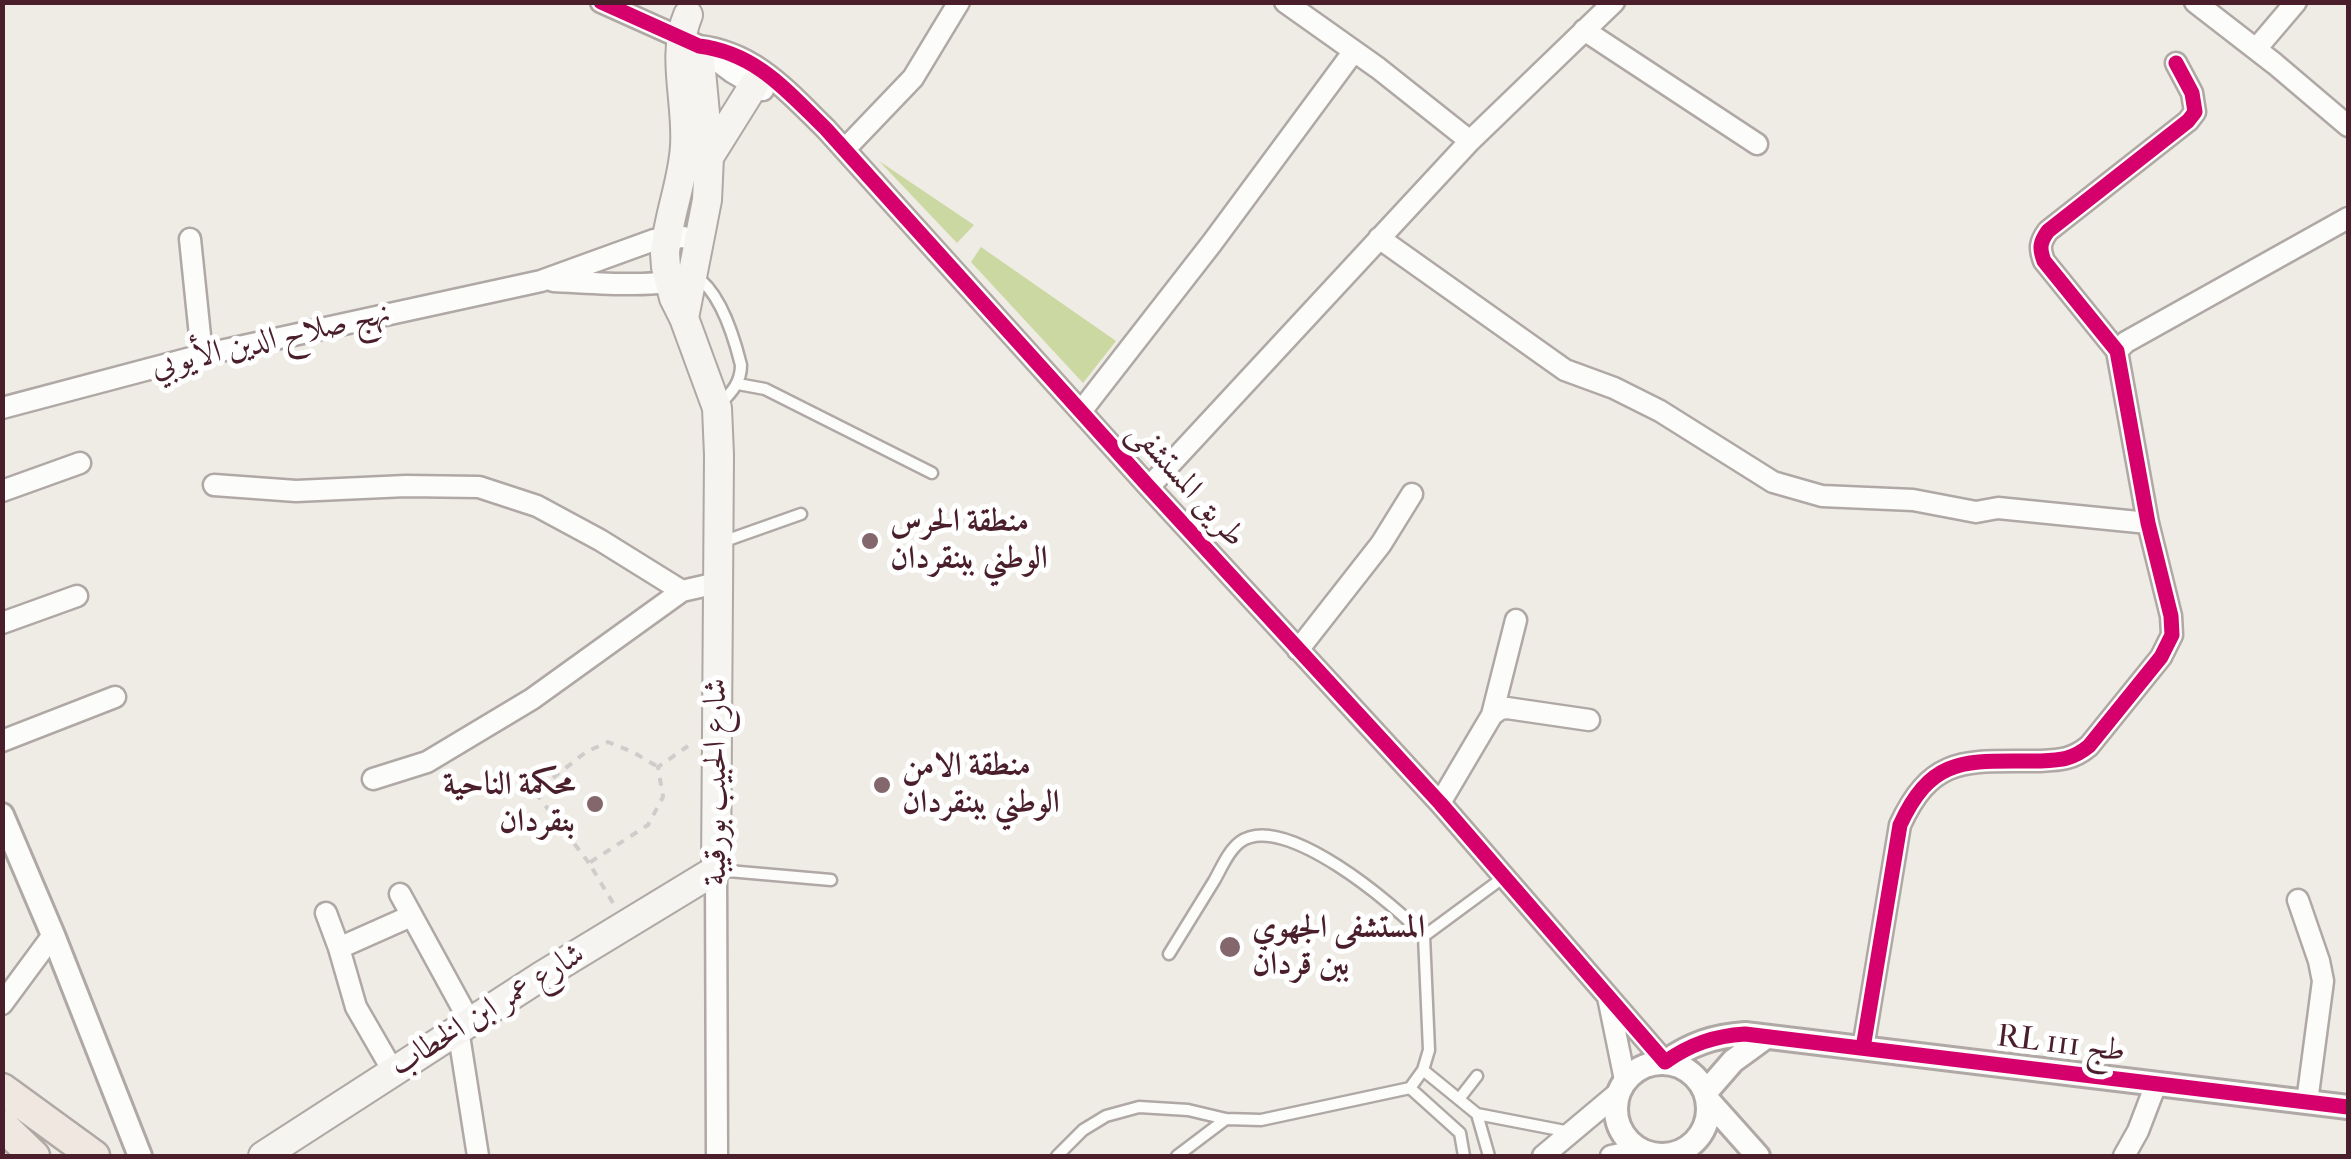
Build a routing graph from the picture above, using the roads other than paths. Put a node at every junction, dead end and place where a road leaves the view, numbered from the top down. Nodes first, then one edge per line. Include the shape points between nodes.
1 (600, 2) edge
2 (959, 2) edge
3 (1285, 2) edge
4 (1614, 2) edge
5 (2195, 2) edge
6 (2296, 2) edge
7 (688, 25) edge
8 (1584, 30) junction
9 (2256, 49) junction
10 (1354, 51) junction
11 (2176, 63) dead end
12 (754, 85) junction
13 (2348, 126) edge
14 (826, 128) junction
15 (1470, 141) junction
16 (1757, 144) dead end
17 (845, 149) junction
18 (699, 171) junction
19 (2348, 218) edge
20 (666, 238) junction
21 (1378, 238) junction
22 (190, 239) dead end
23 (699, 241) junction
24 (680, 278) junction
25 (541, 281) junction
26 (2118, 352) junction
27 (202, 355) junction
28 (738, 384) junction
29 (2, 408) edge
30 (717, 408) junction
31 (1082, 410) junction
32 (80, 463) dead end
33 (932, 472) dead end
34 (214, 484) dead end
35 (1150, 488) junction
36 (2, 491) edge
37 (1412, 494) dead end
38 (801, 514) dead end
39 (2148, 523) junction
40 (718, 544) junction
41 (717, 584) junction
42 (682, 591) junction
43 (77, 596) dead end
44 (1516, 620) dead end
45 (2, 623) edge
46 (1298, 650) junction
47 (115, 697) dead end
48 (1492, 715) junction
49 (1589, 720) dead end
50 (2, 740) edge
51 (373, 779) dead end
52 (1440, 803) junction
53 (2, 815) edge
54 (716, 870) junction
55 (1505, 876) junction
56 (830, 880) dead end
57 (400, 894) dead end
58 (2298, 900) dead end
59 (326, 913) dead end
60 (411, 916) junction
61 (53, 936) junction
62 (1424, 936) junction
63 (340, 948) junction
64 (1169, 954) dead end
65 (1608, 995) junction
66 (2, 1004) edge
67 (464, 1026) junction
68 (1766, 1037) junction
69 (1863, 1048) junction
70 (1665, 1062) junction
71 (1423, 1070) junction
72 (393, 1072) junction
73 (1477, 1076) dead end
74 (2156, 1084) junction
75 (1622, 1086) junction
76 (1410, 1088) junction
77 (2, 1089) edge
78 (1707, 1096) junction
79 (1458, 1099) junction
80 (2307, 1102) junction
81 (2348, 1107) edge
82 (1478, 1114) junction
83 (1226, 1119) junction
84 (2, 1125) edge
85 (1571, 1132) junction
86 (1639, 1150) junction
87 (1548, 1155) edge
88 (34, 1156) edge
89 (94, 1156) edge
90 (140, 1156) edge
91 (263, 1156) edge
92 (478, 1156) edge
93 (717, 1156) edge
94 (1057, 1156) edge
95 (1177, 1156) edge
96 (1464, 1156) edge
97 (1489, 1156) edge
98 (1611, 1156) edge
99 (1676, 1156) edge
100 (1758, 1156) edge
101 (2124, 1156) edge

1 - 7 street
2 - 17 street via 913,78
3 - 10 street
4 - 8 street
5 - 9 street
6 - 9 street
7 - 12 street, طريق المستشفى via 732,72
7 - 14 street, طريق المستشفى via 714,48 746,58
7 - 18 main road, شارع الحبيب بورقيبة via 685,150
8 - 15 street
8 - 16 street
9 - 13 street
10 - 15 street
10 - 31 street
11 - 26 street via 2195,103 2188,121 2048,231 2039,249
12 - 14 street, طريق المستشفى
12 - 18 main road
14 - 17 street, طريق المستشفى
15 - 21 street
17 - 31 street, طريق المستشفى
18 - 20 main road, شارع الحبيب بورقيبة
18 - 23 main road, شارع الحبيب بورقيبة
19 - 26 street
20 - 23 street
20 - 24 main road, شارع الحبيب بورقيبة via 666,268
20 - 25 street
21 - 35 street
21 - 39 street via 1564,370 1660,411 1773,482 1822,496
22 - 27 street
23 - 24 main road, شارع الحبيب بورقيبة
24 - 25 street
24 - 28 lane via 707,284 717,301 741,365
24 - 30 main road, شارع الحبيب بورقيبة via 684,318
25 - 27 street, نهج صلاح الدين الأيوبي
26 - 39 street
27 - 29 street, نهج صلاح الدين الأيوبي
28 - 30 lane
28 - 33 lane via 766,388
30 - 40 main road, شارع الحبيب بورقيبة
31 - 35 street, طريق المستشفى
32 - 36 street
34 - 42 street via 296,491 479,486 537,506
35 - 46 street, طريق المستشفى
37 - 46 street
38 - 40 lane
39 - 69 street via 2172,635 2089,746 2057,760 1954,765 1937,773 1908,805
40 - 41 main road, شارع الحبيب بورقيبة
41 - 42 street
41 - 54 main road, شارع الحبيب بورقيبة
42 - 51 street via 532,700 427,762
43 - 45 street
44 - 48 street
46 - 52 street, طريق المستشفى
47 - 50 street
48 - 49 street via 1507,708
48 - 52 street
52 - 55 street, طريق المستشفى
53 - 61 street
54 - 56 lane
54 - 67 main road, شارع عمر ابن الخطاب
54 - 93 street, شارع الحبيب بورقيبة
55 - 62 lane
55 - 65 street, طريق المستشفى
57 - 60 street
58 - 80 street via 2323,981
59 - 63 street
60 - 63 street
60 - 67 street
61 - 66 street
61 - 90 street
62 - 64 lane via 1333,863 1272,834 1256,835 1239,842
62 - 71 lane via 1429,1050
63 - 72 street via 356,1007
65 - 70 street, طريق المستشفى
65 - 75 street
67 - 72 main road, شارع عمر ابن الخطاب
67 - 92 street
68 - 69 street, RL طج 111
68 - 70 street, RL طج 111 via 1702,1040
68 - 78 street via 1733,1061
69 - 74 street, RL طج 111
70 - 75 street via 1636,1070
70 - 78 street via 1697,1077
71 - 76 lane
71 - 79 lane
72 - 91 main road, شارع عمر ابن الخطاب
73 - 79 lane
74 - 80 street, RL طج 111
74 - 101 street
75 - 85 street
75 - 86 street via 1618,1125
76 - 83 lane via 1261,1120
76 - 96 lane via 1460,1133
77 - 89 main road
78 - 99 street via 1705,1128
78 - 100 street
79 - 82 lane
80 - 81 street, RL طج 111
82 - 85 lane
82 - 97 lane
83 - 94 lane via 1139,1107 1106,1116
83 - 95 lane
84 - 88 main road
85 - 87 street
86 - 98 street
86 - 99 street

